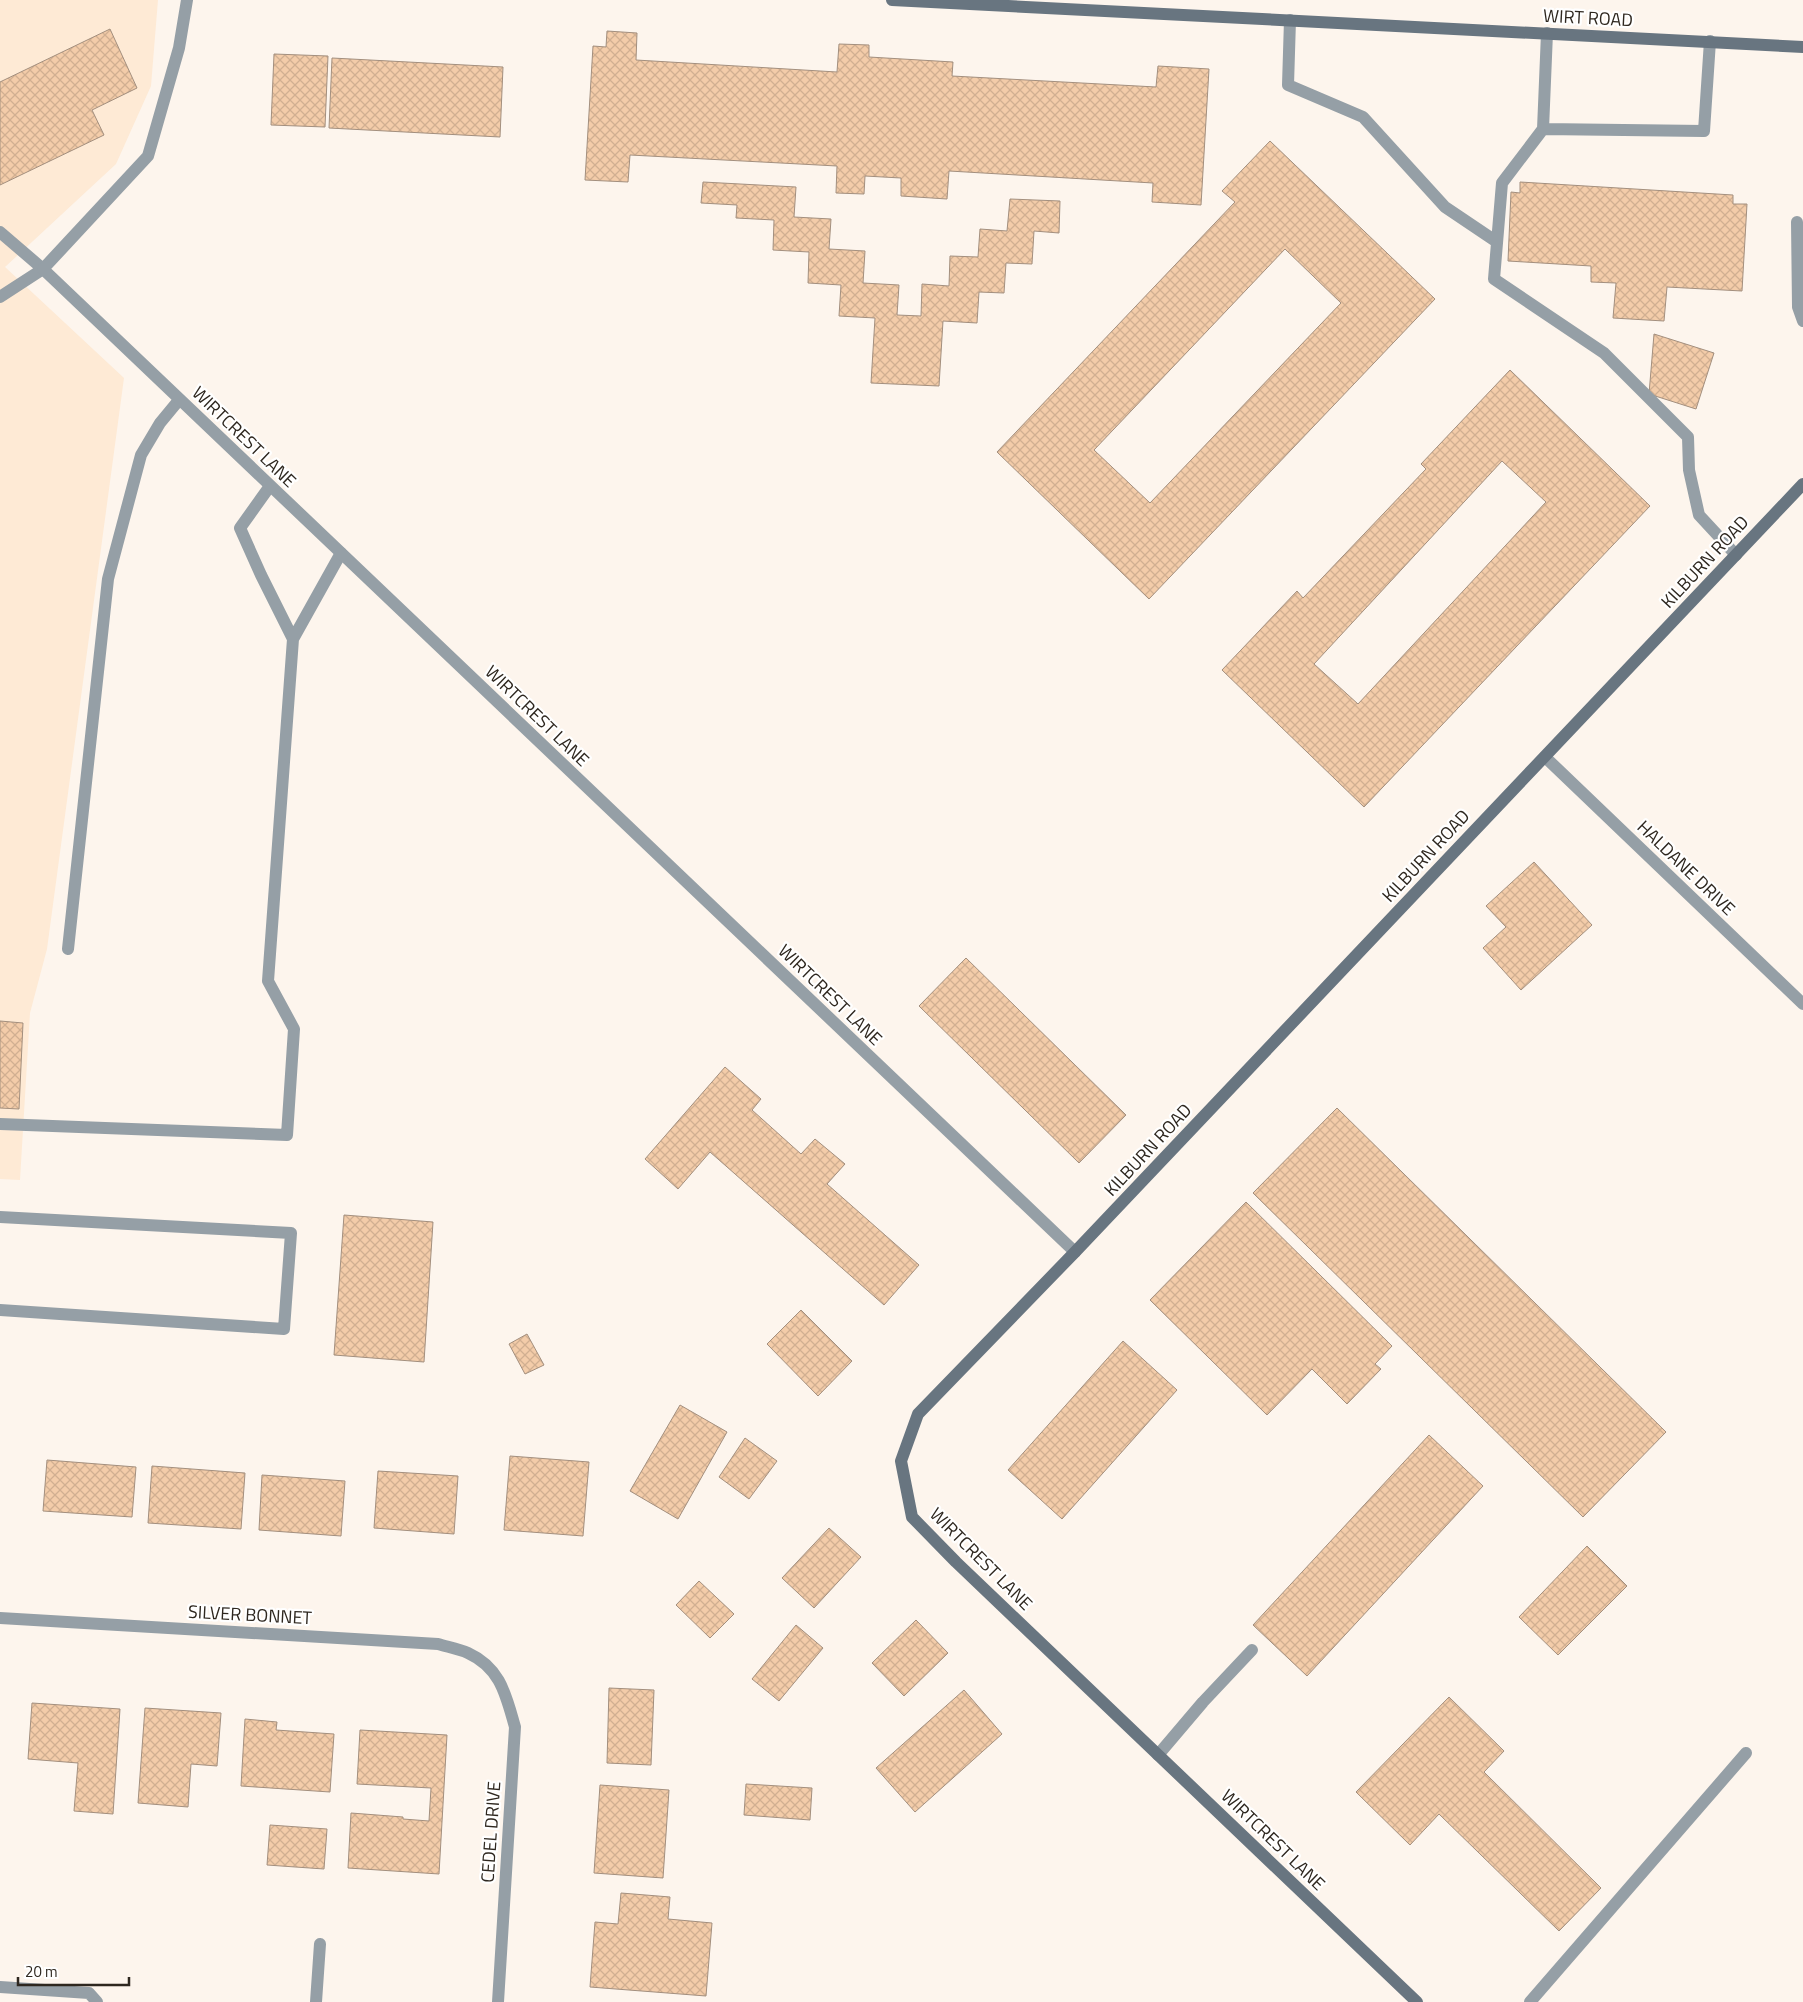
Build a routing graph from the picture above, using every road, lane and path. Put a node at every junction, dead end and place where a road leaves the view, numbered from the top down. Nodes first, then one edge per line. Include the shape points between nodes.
1 (187, 0) edge
2 (892, 0) edge
3 (1290, 20) junction
4 (1548, 33) junction
5 (1710, 41) junction
6 (1803, 47) edge
7 (1543, 129) junction
8 (1797, 222) dead end
9 (0, 232) edge
10 (1498, 242) junction
11 (43, 269) junction
12 (0, 297) edge
13 (1803, 321) edge
14 (179, 400) junction
15 (1803, 484) edge
16 (270, 486) junction
17 (340, 553) junction
18 (1736, 554) junction
19 (293, 639) junction
20 (1545, 757) junction
21 (68, 949) dead end
22 (1803, 1004) edge
23 (0, 1124) edge
24 (0, 1217) edge
25 (1075, 1252) junction
26 (0, 1310) edge
27 (0, 1618) edge
28 (1252, 1650) dead end
29 (492, 1668) joint
30 (1746, 1754) dead end
31 (1158, 1755) junction
32 (320, 1944) dead end
33 (0, 1987) edge
34 (96, 2002) edge
35 (316, 2002) edge
36 (498, 2002) edge
37 (1417, 2002) edge
38 (1530, 2002) edge

1 - 11 street via 179,48 148,156
2 - 3 street, WIRT ROAD
3 - 4 street, WIRT ROAD
3 - 10 street via 1288,85 1363,116 1445,207
4 - 5 street, WIRT ROAD
4 - 7 street
5 - 6 street, WIRT ROAD
5 - 7 street via 1704,131
7 - 10 street via 1502,182
8 - 13 street via 1798,307
9 - 11 street, WIRTCREST LANE
10 - 18 street via 1494,279 1604,353 1688,437 1690,470 1699,514
11 - 12 street
11 - 14 street, WIRTCREST LANE
14 - 16 street, WIRTCREST LANE
14 - 21 street via 160,423 141,455 108,579
15 - 18 street, KILBURN ROAD
16 - 17 street, WIRTCREST LANE
16 - 19 street via 240,528
17 - 19 street
17 - 25 street, WIRTCREST LANE
18 - 20 street, KILBURN ROAD
19 - 23 street via 268,981 294,1029 288,1135
20 - 22 street, HALDANE DRIVE
20 - 25 street, KILBURN ROAD
24 - 26 street via 290,1233 284,1329
25 - 31 street, WIRTCREST LANE via 918,1414 902,1461 912,1517
27 - 29 street, SILVER BONNET via 438,1644 468,1653
28 - 31 street
29 - 36 street, CEDEL DRIVE via 506,1694 515,1727
30 - 38 street
31 - 37 street, WIRTCREST LANE
32 - 35 street
33 - 34 street via 89,1993

